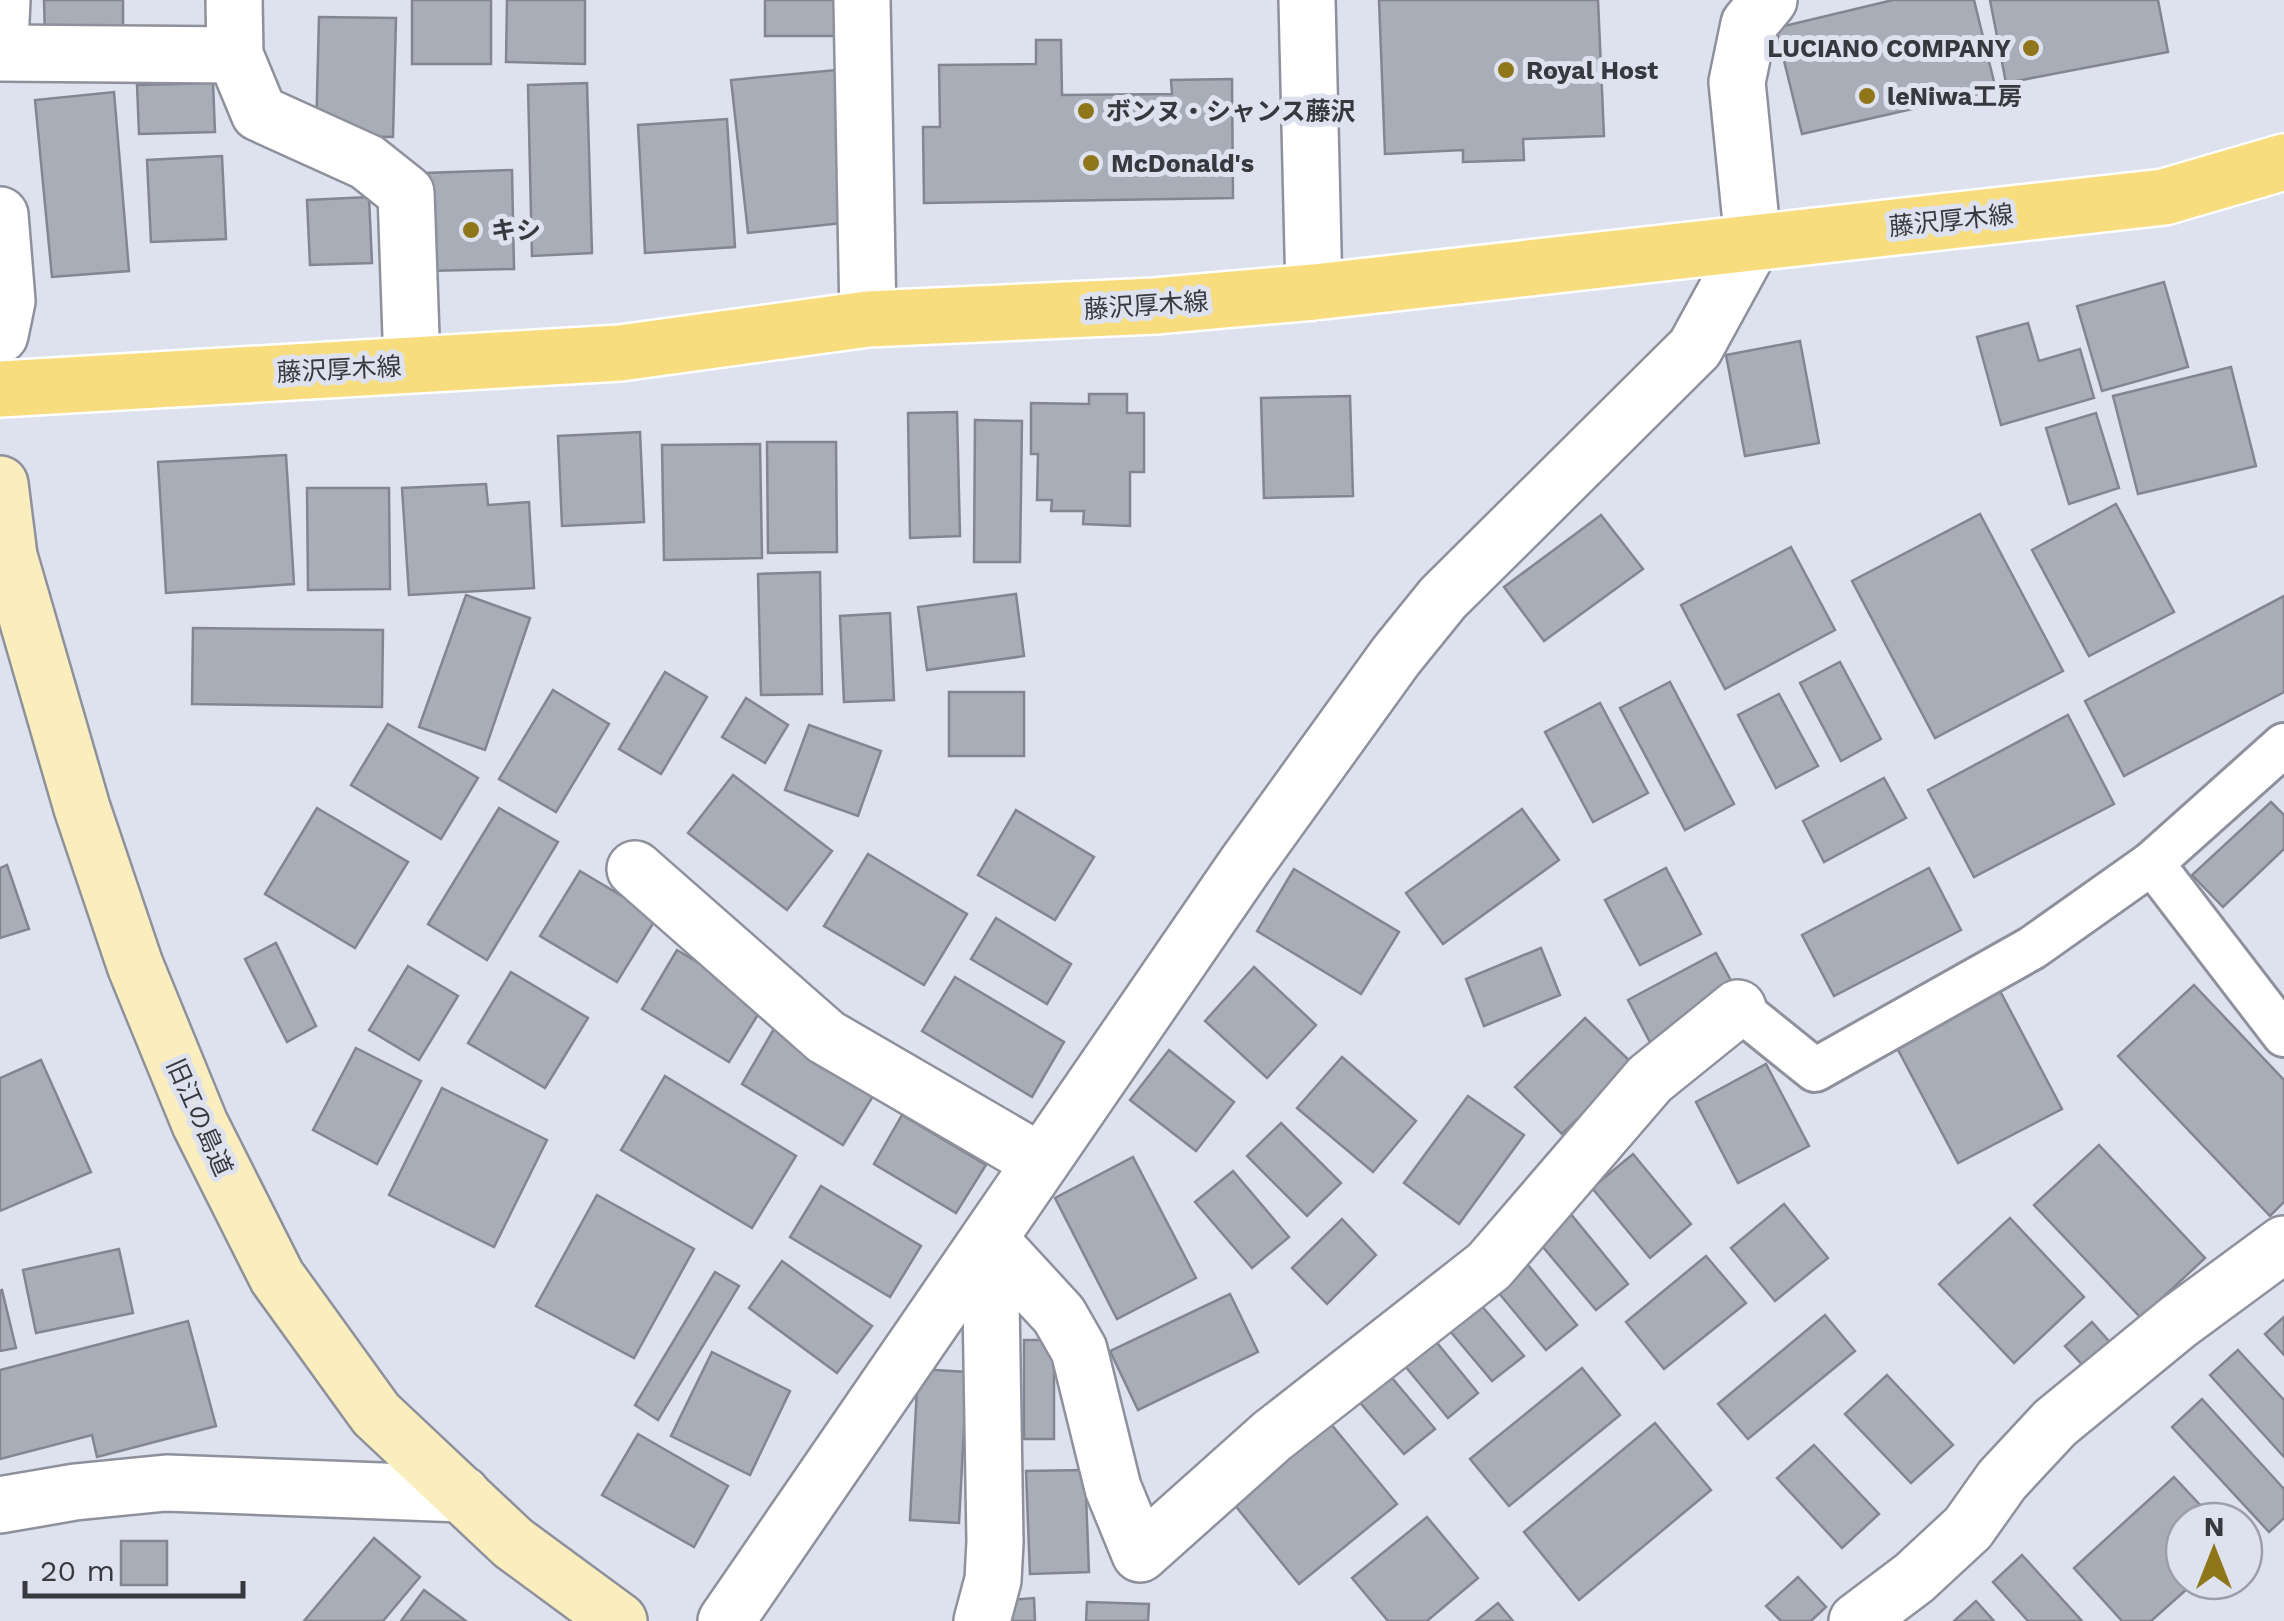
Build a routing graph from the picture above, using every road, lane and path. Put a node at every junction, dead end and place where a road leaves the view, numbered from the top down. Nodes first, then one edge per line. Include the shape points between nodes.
1 (2, 0) edge
2 (234, 0) edge
3 (862, 0) edge
4 (1306, 0) edge
5 (1770, 0) edge
6 (0, 42) edge
7 (0, 53) edge
8 (234, 55) junction
9 (2284, 162) edge
10 (0, 216) edge
11 (1753, 242) junction
12 (1314, 292) junction
13 (868, 319) junction
14 (0, 334) edge
15 (412, 365) junction
16 (0, 389) edge
17 (0, 484) edge
18 (18, 651) edge
19 (2284, 745) edge
20 (2152, 863) junction
21 (635, 869) dead end
22 (1738, 1008) joint
23 (2284, 1035) edge
24 (1041, 1162) junction
25 (990, 1240) junction
26 (2284, 1244) edge
27 (462, 1494) junction
28 (0, 1505) edge
29 (619, 1621) edge
30 (726, 1621) edge
31 (982, 1621) edge
32 (1858, 1621) edge

1 - 6 street
2 - 8 street
3 - 13 street
4 - 12 street
5 - 11 street via 1749,24 1737,82
7 - 8 street
8 - 15 street via 259,113 367,162 406,193
9 - 11 main road, 藤沢厚木線 via 2164,197
10 - 14 street via 8,301
11 - 12 main road, 藤沢厚木線
11 - 24 street via 1695,348 1443,598 1396,656
12 - 13 main road, 藤沢厚木線
13 - 15 main road, 藤沢厚木線 via 620,353
15 - 16 main road, 藤沢厚木線
17 - 18 street, 旧江の島道
18 - 27 street, 旧江の島道 via 200,1124 277,1277 376,1414
19 - 20 lane
20 - 22 lane via 2032,948 1814,1070
20 - 23 lane
21 - 24 street via 826,1037
22 - 25 street via 1650,1079 1489,1266 1272,1436 1140,1554 1112,1488 1079,1350 1060,1315
24 - 25 street
25 - 30 street
25 - 31 street via 994,1542
26 - 32 street via 2056,1423 1968,1528
27 - 28 street via 166,1483
27 - 29 street, 旧江の島道 via 513,1543

